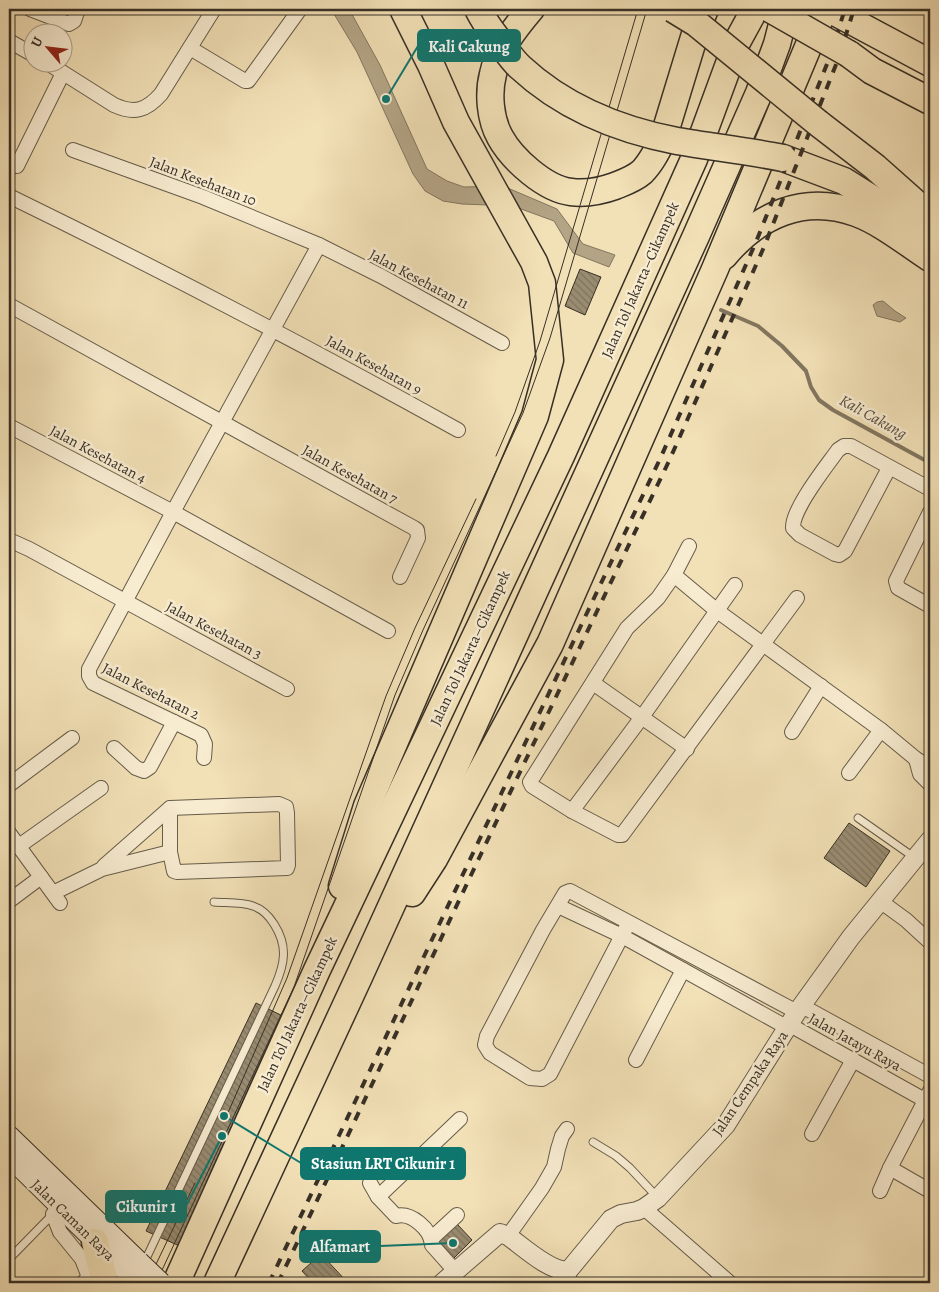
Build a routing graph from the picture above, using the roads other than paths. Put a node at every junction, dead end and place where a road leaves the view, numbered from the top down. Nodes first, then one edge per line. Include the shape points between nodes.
1 (30, 9) edge
2 (78, 9) edge
3 (214, 9) edge
4 (300, 9) edge
5 (385, 9) edge
6 (403, 9) edge
7 (478, 9) edge
8 (531, 9) edge
9 (673, 9) edge
10 (705, 9) edge
11 (743, 9) edge
12 (756, 9) edge
13 (770, 9) edge
14 (786, 9) edge
15 (796, 9) edge
16 (824, 9) edge
17 (829, 9) edge
18 (9, 41) edge
19 (737, 42) junction
20 (777, 44) junction
21 (22, 48) edge
22 (190, 48) junction
23 (930, 63) edge
24 (872, 71) junction
25 (63, 73) joint
26 (930, 101) edge
27 (930, 114) edge
28 (455, 120) junction
29 (74, 150) dead end
30 (17, 166) dead end
31 (9, 196) edge
32 (930, 216) edge
33 (930, 235) edge
34 (319, 245) junction
35 (930, 258) edge
36 (715, 269) junction
37 (9, 305) edge
38 (274, 330) junction
39 (502, 343) dead end
40 (223, 422) junction
41 (9, 426) edge
42 (458, 430) dead end
43 (889, 468) junction
44 (930, 489) edge
45 (173, 512) junction
46 (930, 512) edge
47 (9, 540) edge
48 (689, 546) dead end
49 (674, 575) junction
50 (400, 577) dead end
51 (735, 585) dead end
52 (797, 598) dead end
53 (125, 601) junction
54 (930, 606) edge
55 (716, 610) junction
56 (388, 631) dead end
57 (764, 644) junction
58 (593, 682) junction
59 (821, 686) junction
60 (287, 689) dead end
61 (642, 717) junction
62 (174, 722) junction
63 (881, 730) junction
64 (792, 732) dead end
65 (72, 738) dead end
66 (114, 748) dead end
67 (687, 749) junction
68 (204, 758) dead end
69 (916, 759) junction
70 (930, 767) edge
71 (849, 773) dead end
72 (930, 784) edge
73 (9, 785) edge
74 (101, 788) dead end
75 (170, 808) junction
76 (572, 811) junction
77 (858, 818) dead end
78 (9, 833) edge
79 (930, 840) edge
80 (19, 846) junction
81 (170, 852) junction
82 (915, 859) junction
83 (102, 869) junction
84 (41, 876) junction
85 (9, 901) edge
86 (880, 901) junction
87 (214, 902) dead end
88 (558, 906) junction
89 (628, 924) junction
90 (622, 936) junction
91 (930, 942) edge
92 (317, 970) junction
93 (683, 970) junction
94 (359, 977) junction
95 (794, 1018) junction
96 (636, 1060) dead end
97 (853, 1060) junction
98 (930, 1076) edge
99 (929, 1098) edge
100 (460, 1119) dead end
101 (568, 1129) dead end
102 (812, 1134) dead end
103 (9, 1136) edge
104 (593, 1142) dead end
105 (9, 1156) edge
106 (890, 1168) junction
107 (370, 1183) dead end
108 (880, 1191) dead end
109 (930, 1191) edge
110 (378, 1197) junction
111 (651, 1203) junction
112 (57, 1210) junction
113 (457, 1215) dead end
114 (508, 1236) junction
115 (431, 1239) junction
116 (95, 1242) joint
117 (9, 1258) edge
118 (115, 1264) edge
119 (456, 1272) junction
120 (9, 1278) edge
121 (567, 1278) edge
122 (14, 1283) edge
123 (83, 1283) edge
124 (134, 1283) edge
125 (138, 1283) edge
126 (161, 1283) edge
127 (176, 1283) edge
128 (217, 1283) edge
129 (442, 1283) edge
130 (730, 1283) edge

1 - 2 street via 69,24 74,21
3 - 22 street
4 - 22 street via 248,81
5 - 28 highway
6 - 28 highway
7 - 33 highway, bridge via 519,67 552,93 586,112 620,126 676,140 782,158 844,181
8 - 10 highway via 507,40 493,73 491,106 494,120 500,138 524,167 545,182 564,190 589,192 630,181 654,156
9 - 32 highway, bridge via 696,23 874,166
11 - 19 highway
12 - 19 highway, Jalan Tol Jakarta–Cikampek
13 - 24 highway, bridge via 849,54
14 - 20 highway
15 - 20 highway
16 - 36 highway
17 - 23 highway
18 - 21 street
19 - 92 highway, Jalan Tol Jakarta–Cikampek via 694,160 628,309
20 - 94 highway via 696,236
22 - 25 street via 153,103 135,111 114,105
24 - 26 highway
24 - 27 highway
25 - 30 street
28 - 92 highway via 534,262 542,283 550,360 535,416 367,806
29 - 34 street, Jalan Kesehatan 10
31 - 38 street, Jalan Kesehatan 9
34 - 38 street
34 - 39 street, Jalan Kesehatan 11
35 - 36 highway via 857,213 831,206 808,205 766,220 746,234
36 - 94 highway via 550,644 434,859
37 - 40 street
38 - 40 street
38 - 42 street, Jalan Kesehatan 9
40 - 45 street
40 - 50 street, Jalan Kesehatan 7 via 418,530 418,538
41 - 45 street, Jalan Kesehatan 4
43 - 43 street via 851,446 844,446 800,504 793,528 839,555 845,551
43 - 44 street
45 - 53 street
45 - 56 street, Jalan Kesehatan 4
46 - 54 street via 896,581 898,588
47 - 53 street, Jalan Kesehatan 3
48 - 49 street
49 - 55 street
49 - 58 street via 658,598 627,628
51 - 55 street
52 - 57 street
53 - 60 street, Jalan Kesehatan 3
53 - 62 street, Jalan Kesehatan 2 via 89,669 89,676 93,683
55 - 57 street
55 - 61 street
57 - 59 street
57 - 67 street
58 - 61 street
58 - 76 street via 530,782
59 - 63 street
59 - 64 street
61 - 67 street
61 - 76 street
62 - 66 street via 150,767 144,771
62 - 68 street, Jalan Kesehatan 2 via 201,735 205,744
63 - 69 street
63 - 71 street
65 - 73 street
67 - 76 street via 622,835
69 - 70 street
69 - 72 street via 920,774
74 - 80 street
75 - 81 street
75 - 81 street via 284,805 288,865 284,869 177,872
75 - 83 street
77 - 82 lane
78 - 80 street
79 - 82 street, Jalan Cempaka Raya
80 - 84 street
81 - 83 street
82 - 86 street, Jalan Cempaka Raya
83 - 84 street via 56,898
84 - 85 street
86 - 91 street
86 - 95 street, Jalan Cempaka Raya via 851,936
87 - 124 lane via 253,906 263,912 281,936 284,952 281,972
88 - 89 street via 565,893 570,891
88 - 90 street
88 - 90 street via 485,1045 490,1054 530,1078 542,1079 550,1074
89 - 90 street
89 - 95 street
90 - 93 street
92 - 127 highway, Jalan Tol Jakarta–Cikampek
93 - 95 street
93 - 96 street
94 - 128 highway
95 - 97 street, Jalan Jatayu Raya
95 - 98 street, Jalan Jatayu Raya
95 - 111 street, Jalan Cempaka Raya via 726,1125
97 - 99 street, Jalan Jatayu Raya
97 - 102 street
99 - 106 street
100 - 110 street
101 - 114 street via 562,1136 554,1167
103 - 118 main road, Jalan Caman Raya
104 - 111 lane via 630,1168
105 - 112 main road, Jalan Caman Raya
106 - 108 street
106 - 109 street
107 - 110 street
110 - 115 street via 396,1216 410,1216
111 - 121 street via 612,1219 569,1270
111 - 130 street
112 - 116 main road, Jalan Caman Raya
112 - 117 lane
112 - 123 street via 60,1232 82,1259 88,1277
113 - 115 street
114 - 119 street via 500,1233
114 - 121 street
115 - 119 street via 432,1245
116 - 118 highway
118 - 125 main road, Jalan Caman Raya, bridge
118 - 126 main road, Jalan Caman Raya, bridge
119 - 129 street
120 - 122 lane

